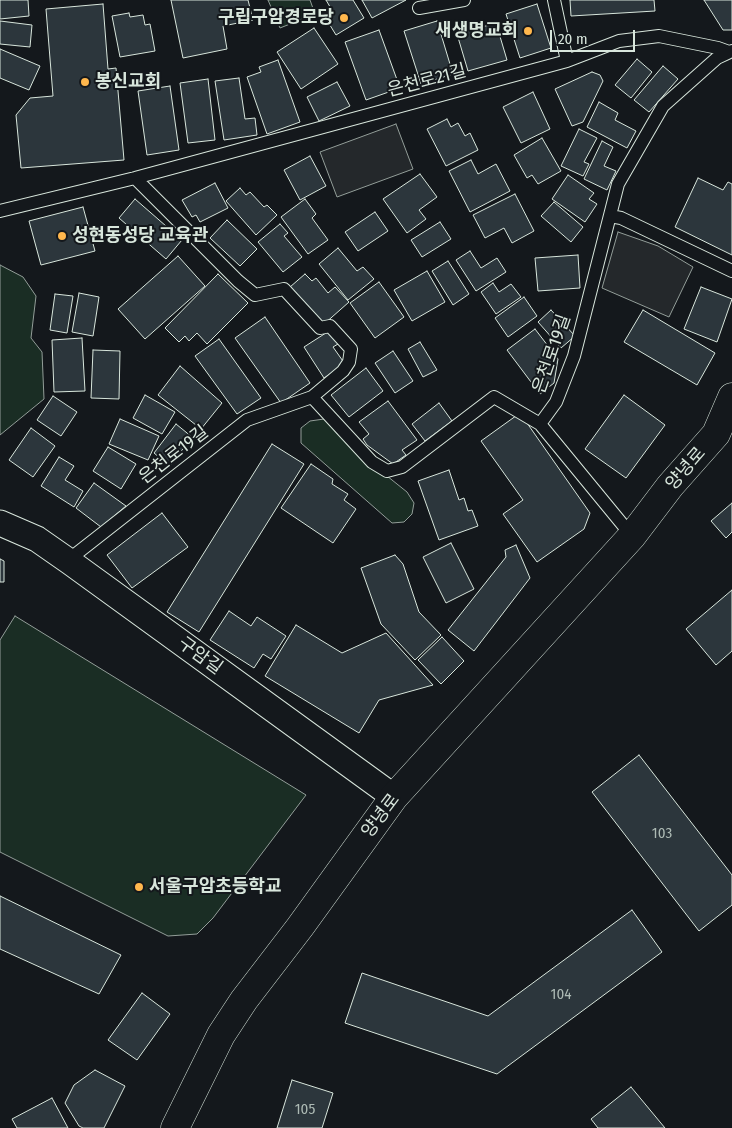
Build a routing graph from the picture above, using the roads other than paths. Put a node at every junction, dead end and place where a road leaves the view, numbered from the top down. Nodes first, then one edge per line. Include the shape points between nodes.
1 (464, 0) edge
2 (554, 0) edge
3 (419, 8) dead end
4 (730, 51) edge
5 (567, 61) junction
6 (135, 178) junction
7 (0, 211) edge
8 (610, 216) junction
9 (732, 271) edge
10 (312, 396) junction
11 (732, 397) edge
12 (540, 424) junction
13 (0, 523) edge
14 (632, 536) junction
15 (70, 562) junction
16 (394, 797) junction
17 (175, 1128) edge

1 - 3 lane
2 - 5 lane
4 - 5 lane, 은천로21길 via 659,36 619,41
4 - 8 lane, 은천로19길 via 687,82 664,106 618,184
5 - 6 lane, 은천로21길
6 - 7 lane, 은천로21길
6 - 10 lane, 은천로19길 via 255,295 284,290 320,328 330,326 351,349 349,362 343,371
8 - 9 lane
8 - 12 lane, 은천로19길 via 574,356 556,402
10 - 12 lane, 은천로19길 via 372,462 387,471 402,467 494,397
10 - 15 lane, 은천로19길 via 247,420
11 - 14 main road, 양녕로 via 716,434
12 - 14 lane
13 - 15 street, 구암길 via 37,540
14 - 16 main road, 양녕로
15 - 16 street, 구암길
16 - 17 main road, 양녕로 via 244,1000 221,1035

